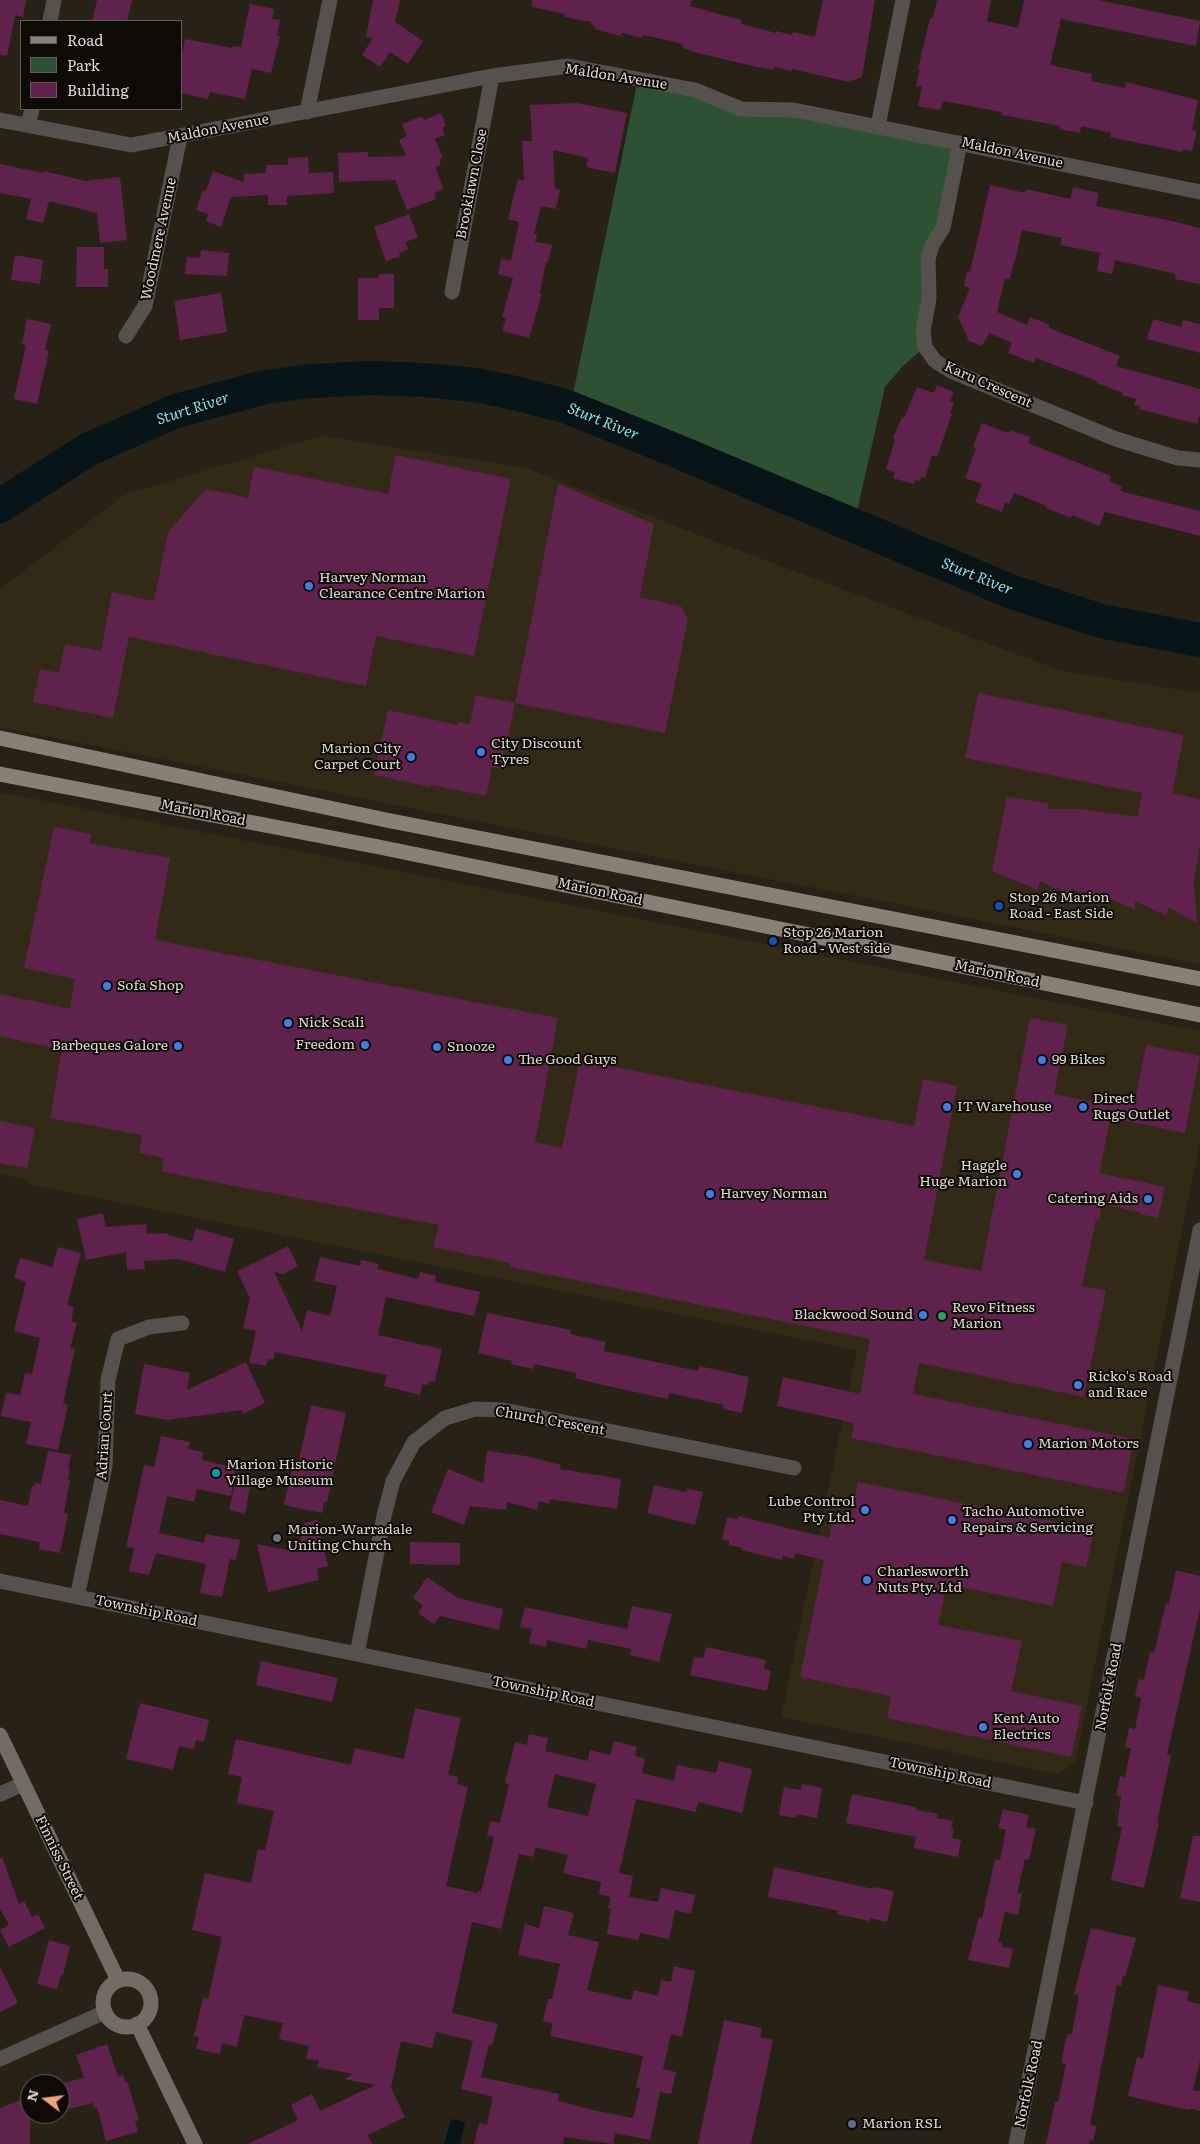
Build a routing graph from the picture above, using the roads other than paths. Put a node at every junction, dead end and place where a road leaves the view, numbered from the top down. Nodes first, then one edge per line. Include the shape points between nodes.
1 (54, 0) edge
2 (330, 0) edge
3 (903, 0) edge
4 (50, 20) edge
5 (492, 76) junction
6 (32, 110) edge
7 (307, 112) junction
8 (0, 120) edge
9 (28, 125) junction
10 (878, 126) junction
11 (180, 137) junction
12 (960, 143) junction
13 (1200, 192) edge
14 (452, 292) dead end
15 (126, 336) dead end
16 (1200, 460) edge
17 (0, 738) edge
18 (0, 774) edge
19 (1200, 978) edge
20 (1200, 1015) edge
21 (1200, 1230) edge
22 (182, 1323) dead end
23 (794, 1468) dead end
24 (0, 1581) edge
25 (77, 1597) junction
26 (357, 1654) junction
27 (0, 1735) edge
28 (23, 1784) junction
29 (0, 1794) edge
30 (1086, 1803) junction
31 (118, 1980) junction
32 (105, 2012) junction
33 (137, 2024) junction
34 (0, 2059) edge
35 (194, 2144) edge
36 (1016, 2144) edge

1 - 4 street
2 - 7 street
3 - 10 street
5 - 7 street, Maldon Avenue
5 - 10 street, Maldon Avenue via 569,66 695,90 742,109 794,110
5 - 14 street, Brooklawn Close
6 - 9 street
7 - 11 street, Maldon Avenue
8 - 9 street, Maldon Avenue
9 - 11 street, Maldon Avenue via 131,145
10 - 12 street, Maldon Avenue
11 - 15 street, Woodmere Avenue via 145,306
12 - 13 street, Maldon Avenue
12 - 16 street, Karu Crescent via 943,228 928,259 929,299 923,331 925,347 935,361 951,371 1116,439 1178,458
17 - 19 main road via 386,820
18 - 20 main road, Marion Road via 379,847
21 - 30 street, Norfolk Road
22 - 25 street, Adrian Court via 149,1327 118,1339 108,1380 106,1466
23 - 26 street, Church Crescent via 503,1410 476,1409 445,1418 414,1442 393,1481
24 - 25 street, Township Road
25 - 26 street, Township Road
26 - 30 street, Township Road
27 - 28 street, Finniss Street
28 - 29 street
28 - 31 street, Finniss Street
30 - 36 street, Norfolk Road
31 - 32 street via 106,1990
31 - 33 street via 134,1979 147,1989 151,2005 149,2013
32 - 33 street via 118,2025
32 - 34 street
33 - 35 street

